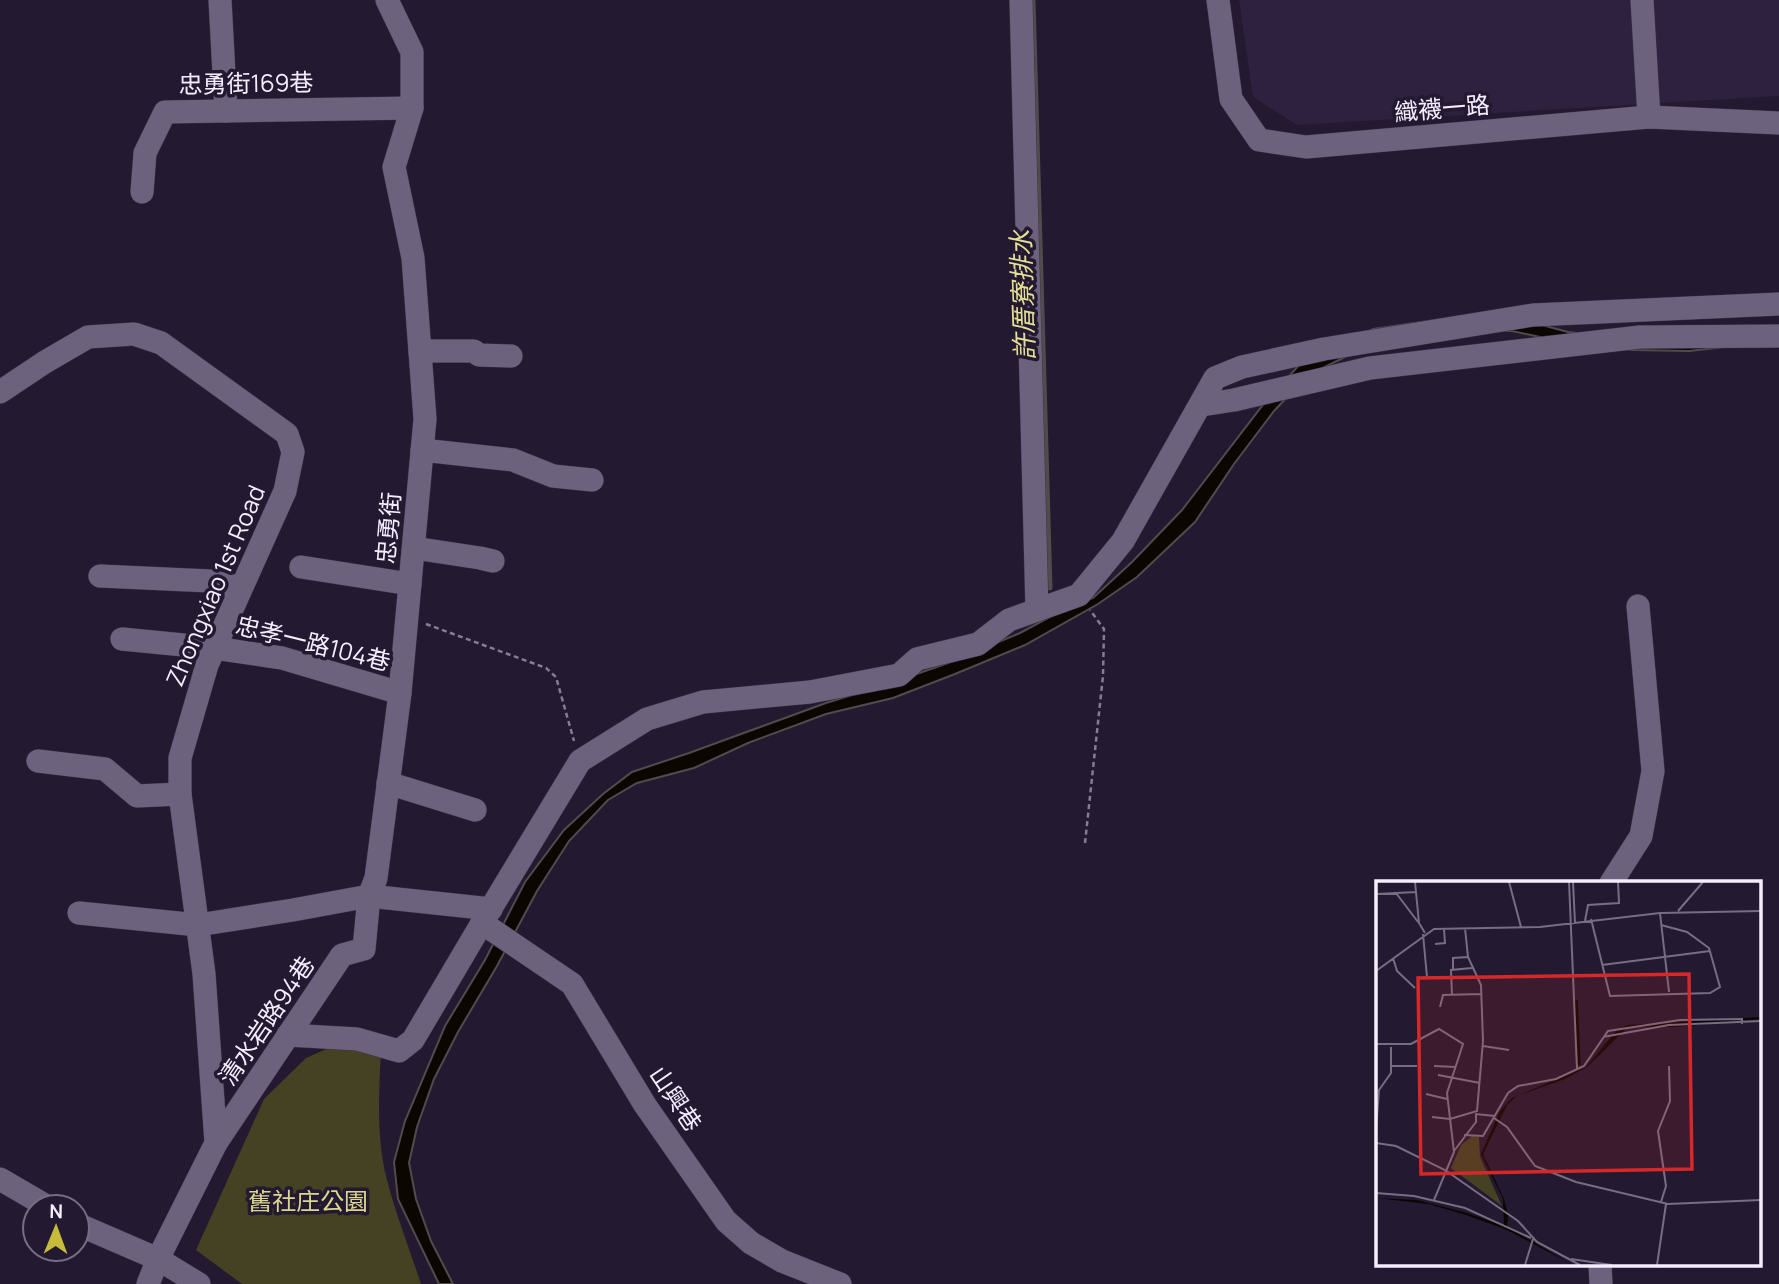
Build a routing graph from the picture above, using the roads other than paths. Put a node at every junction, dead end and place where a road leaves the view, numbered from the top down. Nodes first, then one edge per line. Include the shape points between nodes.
1 (220, 0) edge
2 (387, 0) edge
3 (1021, 0) edge
4 (1218, 0) edge
5 (1642, 0) edge
6 (412, 108) junction
7 (226, 111) junction
8 (1649, 117) junction
9 (1779, 123) edge
10 (142, 192) dead end
11 (1779, 304) edge
12 (1779, 336) edge
13 (420, 351) junction
14 (511, 356) dead end
15 (0, 391) edge
16 (1202, 405) junction
17 (422, 450) junction
18 (592, 480) dead end
19 (414, 548) junction
20 (493, 561) dead end
21 (301, 567) dead end
22 (100, 576) dead end
23 (410, 584) junction
24 (241, 588) junction
25 (1638, 606) dead end
26 (1037, 610) junction
27 (122, 639) dead end
28 (214, 648) junction
29 (400, 693) junction
30 (38, 761) dead end
31 (388, 783) junction
32 (180, 794) junction
33 (475, 810) dead end
34 (1612, 881) edge
35 (369, 896) junction
36 (79, 913) dead end
37 (486, 916) junction
38 (198, 925) junction
39 (288, 1035) junction
40 (216, 1143) junction
41 (0, 1179) edge
42 (24, 1193) edge
43 (91, 1230) edge
44 (158, 1259) junction
45 (1600, 1266) edge
46 (148, 1284) edge
47 (199, 1284) edge
48 (840, 1284) edge
49 (1601, 1284) edge

1 - 7 street
2 - 6 street, 忠勇街 via 412,52
3 - 26 street
4 - 8 street, 織襪一路 via 1231,99 1259,140 1306,147
5 - 8 street
6 - 7 street, 忠勇街169巷
6 - 13 street, 忠勇街 via 394,167 413,258
7 - 10 street, 忠勇街169巷 via 165,111 145,153
8 - 9 street, 織襪一路
11 - 16 street via 1532,315 1324,349 1242,367 1215,378
12 - 16 street via 1640,337 1424,362
13 - 14 street
13 - 17 street, 忠勇街 via 425,419
15 - 24 street, Zhongxiao 1st Road via 88,337 134,334 161,343 287,433 293,452 285,491
16 - 26 street via 1123,541 1079,595
17 - 18 street via 513,460 554,476
17 - 19 street, 忠勇街
19 - 20 street
19 - 23 street, 忠勇街
21 - 23 street
22 - 24 street via 210,581
23 - 29 street, 忠勇街
24 - 28 street, Zhongxiao 1st Road
25 - 34 street via 1653,771 1641,836
26 - 37 street via 1010,620 978,644 917,659 899,675 810,692 703,702 646,719 580,761
27 - 28 street, 忠孝一路104巷
28 - 29 street, 忠孝一路104巷 via 282,659
28 - 32 street, Zhongxiao 1st Road via 180,758
29 - 31 street, 忠勇街
30 - 32 street via 104,769 137,796
31 - 33 street
31 - 35 street, 忠勇街 via 376,878
32 - 38 street, Zhongxiao 1st Road
35 - 37 street
35 - 38 street
35 - 39 street, 清水岩路94巷 via 364,949 342,955
36 - 38 street
37 - 39 street via 414,1040 399,1051 357,1039
37 - 48 street, 山興巷 via 572,984 645,1105 726,1221 782,1261
38 - 40 street, Zhongxiao 1st Road
39 - 40 street, 清水岩路94巷
40 - 44 street
41 - 42 street
43 - 44 street
44 - 46 street
44 - 47 street
45 - 49 street

